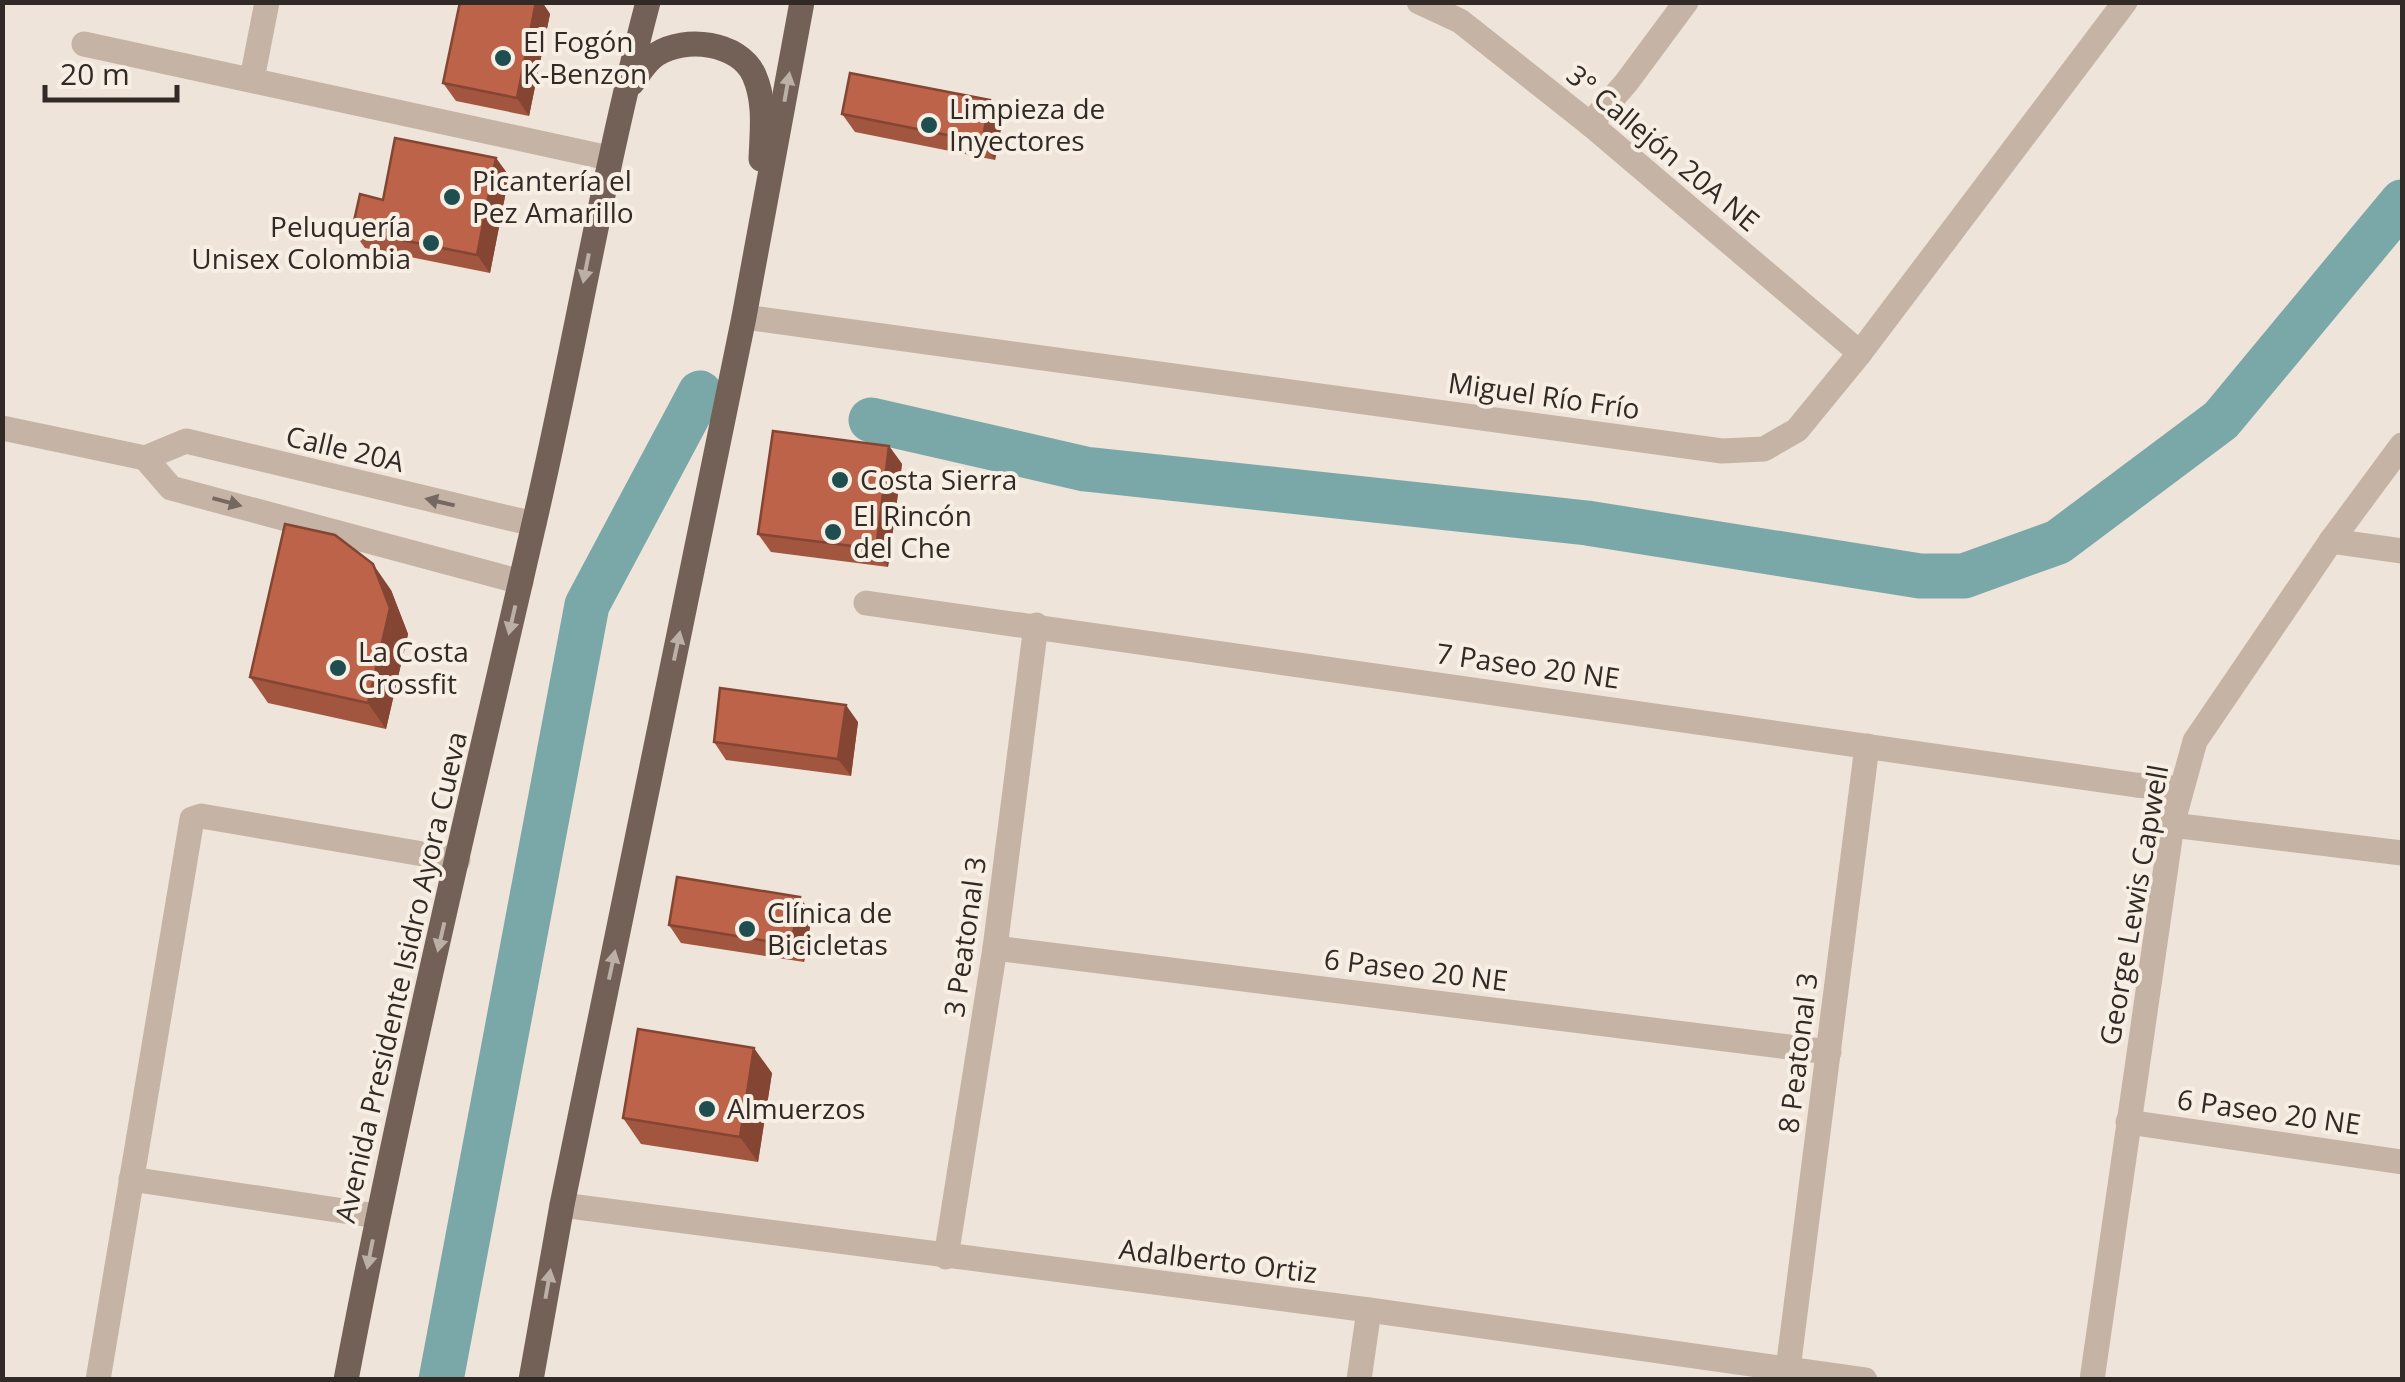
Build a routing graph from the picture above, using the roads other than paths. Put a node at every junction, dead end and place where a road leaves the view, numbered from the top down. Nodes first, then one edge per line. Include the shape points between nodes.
1 (267, 2) edge
2 (648, 2) edge
3 (802, 2) edge
4 (1419, 2) edge
5 (1686, 2) edge
6 (2125, 2) edge
7 (1463, 12) edge
8 (84, 44) dead end
9 (252, 79) junction
10 (625, 91) junction
11 (1590, 124) junction
12 (608, 158) junction
13 (758, 244) junction
14 (744, 316) junction
15 (1860, 353) junction
16 (2, 428) edge
17 (2402, 445) edge
18 (145, 458) junction
19 (534, 524) junction
20 (2331, 541) junction
21 (2402, 551) edge
22 (520, 582) junction
23 (866, 604) dead end
24 (1036, 625) junction
25 (1867, 746) junction
26 (2181, 789) junction
27 (2172, 824) junction
28 (2402, 853) edge
29 (458, 860) junction
30 (995, 948) junction
31 (1829, 1052) junction
32 (2128, 1122) junction
33 (2402, 1162) edge
34 (131, 1179) junction
35 (562, 1205) junction
36 (377, 1216) junction
37 (946, 1256) junction
38 (1368, 1310) junction
39 (1788, 1369) junction
40 (98, 1380) edge
41 (346, 1380) edge
42 (531, 1380) edge
43 (1359, 1380) edge
44 (1865, 1380) edge
45 (2092, 1380) edge

1 - 9 street
2 - 10 main road, Avenida Presidente Isidro Ayora Cueva
13 -> 3 main road
4 - 7 street, 3° Callejón 20A NE
5 - 11 street
6 - 15 street, Miguel Río Frío
7 - 11 street, 3° Callejón 20A NE
8 - 9 street
9 - 12 street
10 - 12 main road, Avenida Presidente Isidro Ayora Cueva
10 - 13 main road via 654,55 678,44 707,44 736,55 752,71 763,102
11 - 15 street, 3° Callejón 20A NE
12 -> 19 main road, Avenida Presidente Isidro Ayora Cueva
13 - 14 main road
14 - 15 street, Miguel Río Frío via 1722,451 1764,449 1796,430
35 -> 14 main road
16 - 18 street, Calle 20A
17 - 20 street, George Lewis Capwell
19 -> 18 street, Calle 20A via 186,442
18 -> 22 street via 171,488
19 - 22 main road, Avenida Presidente Isidro Ayora Cueva
20 - 21 street
20 - 26 street, George Lewis Capwell via 2195,741
22 -> 29 main road, Avenida Presidente Isidro Ayora Cueva
23 - 24 street, 7 Paseo 20 NE
24 - 25 street, 7 Paseo 20 NE
24 - 30 street, 3 Peatonal 3
25 - 26 street, 7 Paseo 20 NE
25 - 31 street, 8 Peatonal 3
26 - 27 street, George Lewis Capwell
27 - 28 street
27 - 32 street, George Lewis Capwell
29 - 34 street via 196,816
29 -> 36 main road, Avenida Presidente Isidro Ayora Cueva
30 - 31 street, 6 Paseo 20 NE
30 - 37 street, 3 Peatonal 3
31 - 39 street, 8 Peatonal 3
32 - 33 street, 6 Paseo 20 NE
32 - 45 street, George Lewis Capwell
34 - 36 street
34 - 40 street
35 - 37 street, Adalberto Ortiz
42 -> 35 main road
36 -> 41 main road, Avenida Presidente Isidro Ayora Cueva
37 - 38 street, Adalberto Ortiz
38 - 39 street, Adalberto Ortiz
38 - 43 street
39 - 44 street, Adalberto Ortiz

